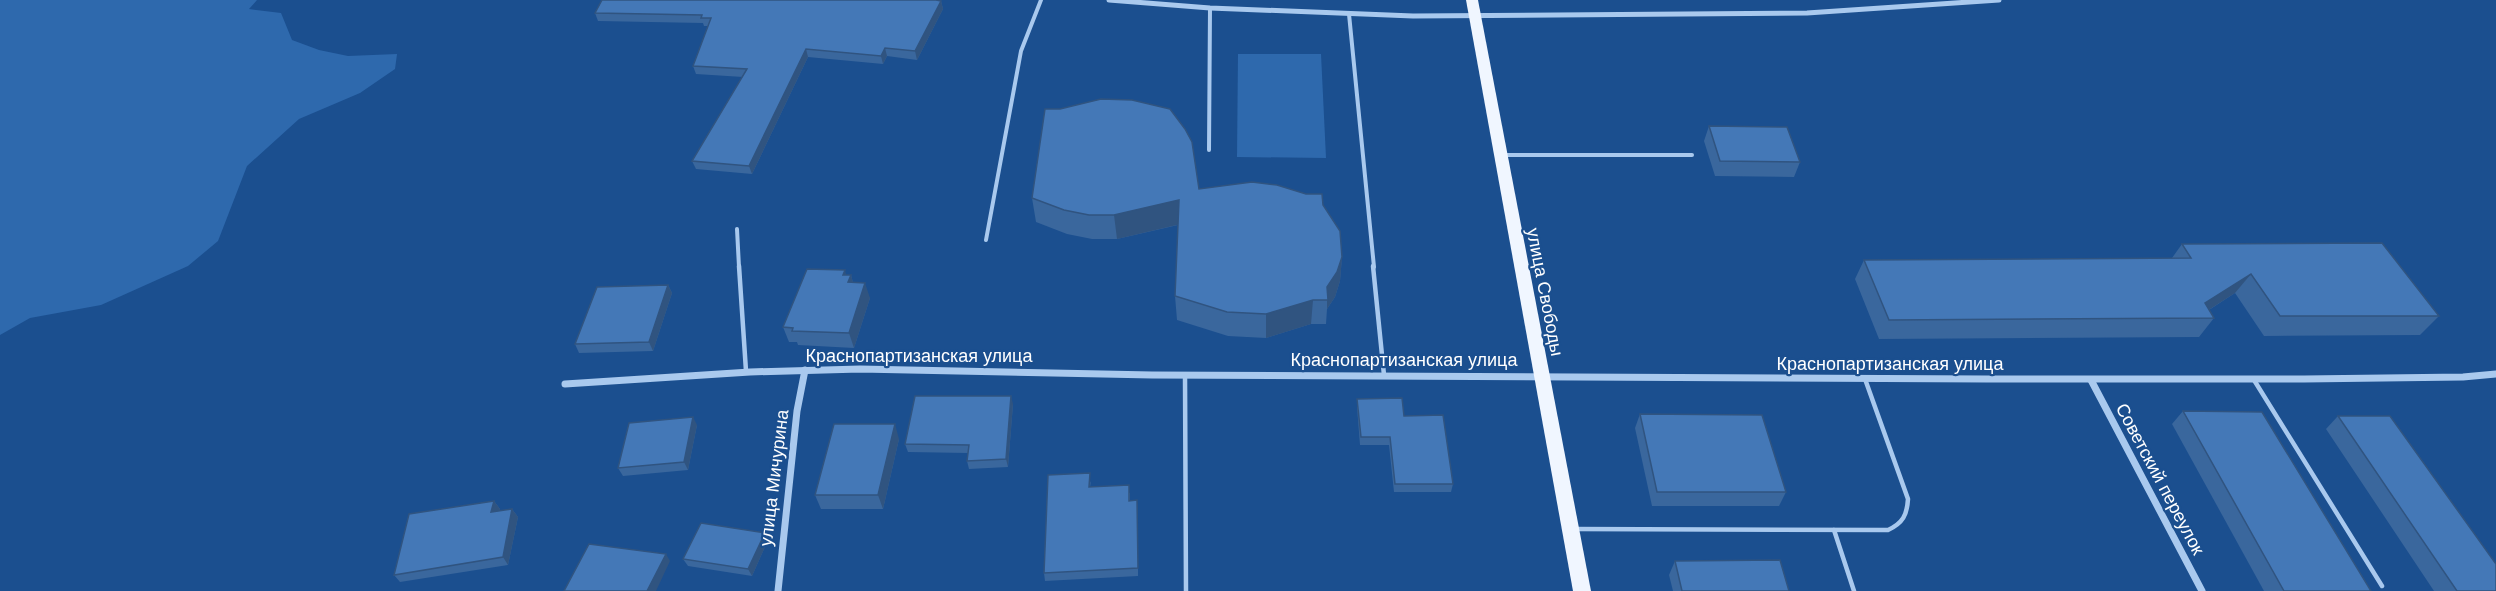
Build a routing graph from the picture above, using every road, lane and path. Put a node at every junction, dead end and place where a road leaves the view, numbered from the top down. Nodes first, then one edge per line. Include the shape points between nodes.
1 (1041, 0) edge
2 (1110, 0) edge
3 (1472, 0) edge
4 (1999, 0) edge
5 (1210, 8) junction
6 (1349, 14) junction
7 (1475, 16) junction
8 (1209, 150) dead end
9 (1500, 155) junction
10 (1692, 155) dead end
11 (737, 229) dead end
12 (986, 240) dead end
13 (805, 370) junction
14 (746, 371) junction
15 (2496, 374) edge
16 (1185, 375) junction
17 (1384, 375) junction
18 (1541, 375) junction
19 (1865, 379) junction
20 (2091, 380) junction
21 (2254, 380) junction
22 (565, 384) dead end
23 (1570, 529) junction
24 (1834, 530) junction
25 (2382, 586) dead end
26 (778, 591) edge
27 (1186, 591) edge
28 (1582, 591) edge
29 (1854, 591) edge
30 (2202, 591) edge

1 - 12 lane via 1021,51
2 - 5 street
3 - 7 main road, улица Свободы
4 - 7 street via 1807,13
5 - 6 street
5 - 8 lane
6 - 7 street
6 - 17 lane
7 - 9 main road, улица Свободы
9 - 10 lane
9 - 18 main road, улица Свободы
11 - 14 lane
13 - 14 street, Краснопартизанская улица
13 - 16 street, Краснопартизанская улица
13 - 26 street, улица Мичурина
14 - 22 street, Краснопартизанская улица
15 - 21 street, Краснопартизанская улица
16 - 17 street, Краснопартизанская улица
16 - 27 lane
17 - 18 street, Краснопартизанская улица
18 - 19 street, Краснопартизанская улица
18 - 23 main road, улица Свободы
19 - 20 street, Краснопартизанская улица
19 - 24 lane via 1908,499 1907,514 1901,524 1888,530
20 - 21 street, Краснопартизанская улица
20 - 30 street, Советский переулок
21 - 25 lane
23 - 24 lane
23 - 28 main road, улица Свободы
24 - 29 lane

